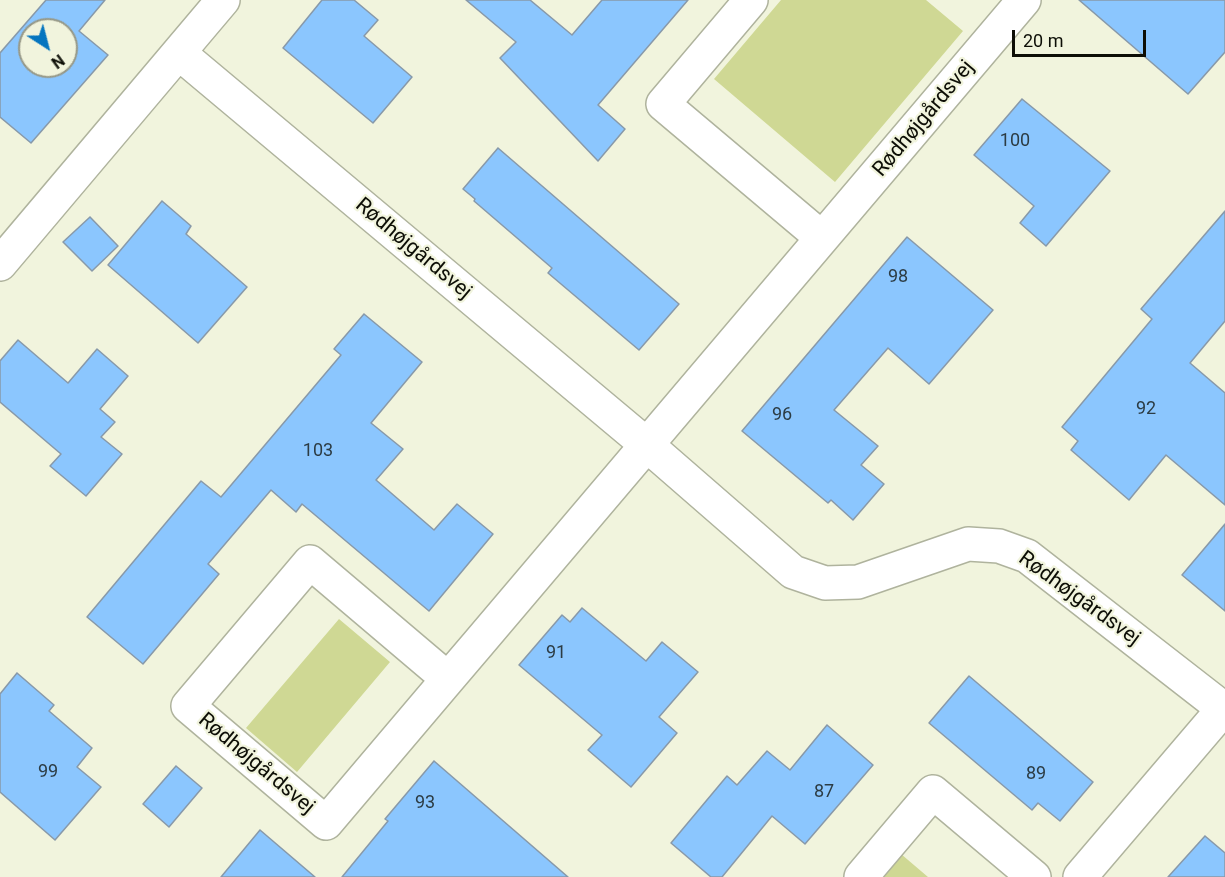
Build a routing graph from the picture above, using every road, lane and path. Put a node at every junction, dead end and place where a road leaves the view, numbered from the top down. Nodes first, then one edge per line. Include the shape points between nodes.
1 (223, 0) edge
2 (751, 0) edge
3 (1024, 0) edge
4 (179, 52) junction
5 (822, 238) junction
6 (3, 252) edge
7 (647, 445) junction
8 (448, 679) junction
9 (1224, 708) edge
10 (861, 877) edge
11 (1034, 877) edge
12 (1080, 877) edge

1 - 4 street
2 - 5 street via 663,104
3 - 5 street, Rødhøjgårdsvej
4 - 6 street
4 - 7 street, Rødhøjgårdsvej
5 - 7 street, Rødhøjgårdsvej
7 - 8 street, Rødhøjgårdsvej
7 - 9 street, Rødhøjgårdsvej via 793,572 825,583 858,582 968,544 999,546 1027,556
8 - 8 street, Rødhøjgårdsvej via 310,562 188,706 326,823
9 - 12 street, Rødhøjgårdsvej
10 - 11 street via 933,792

